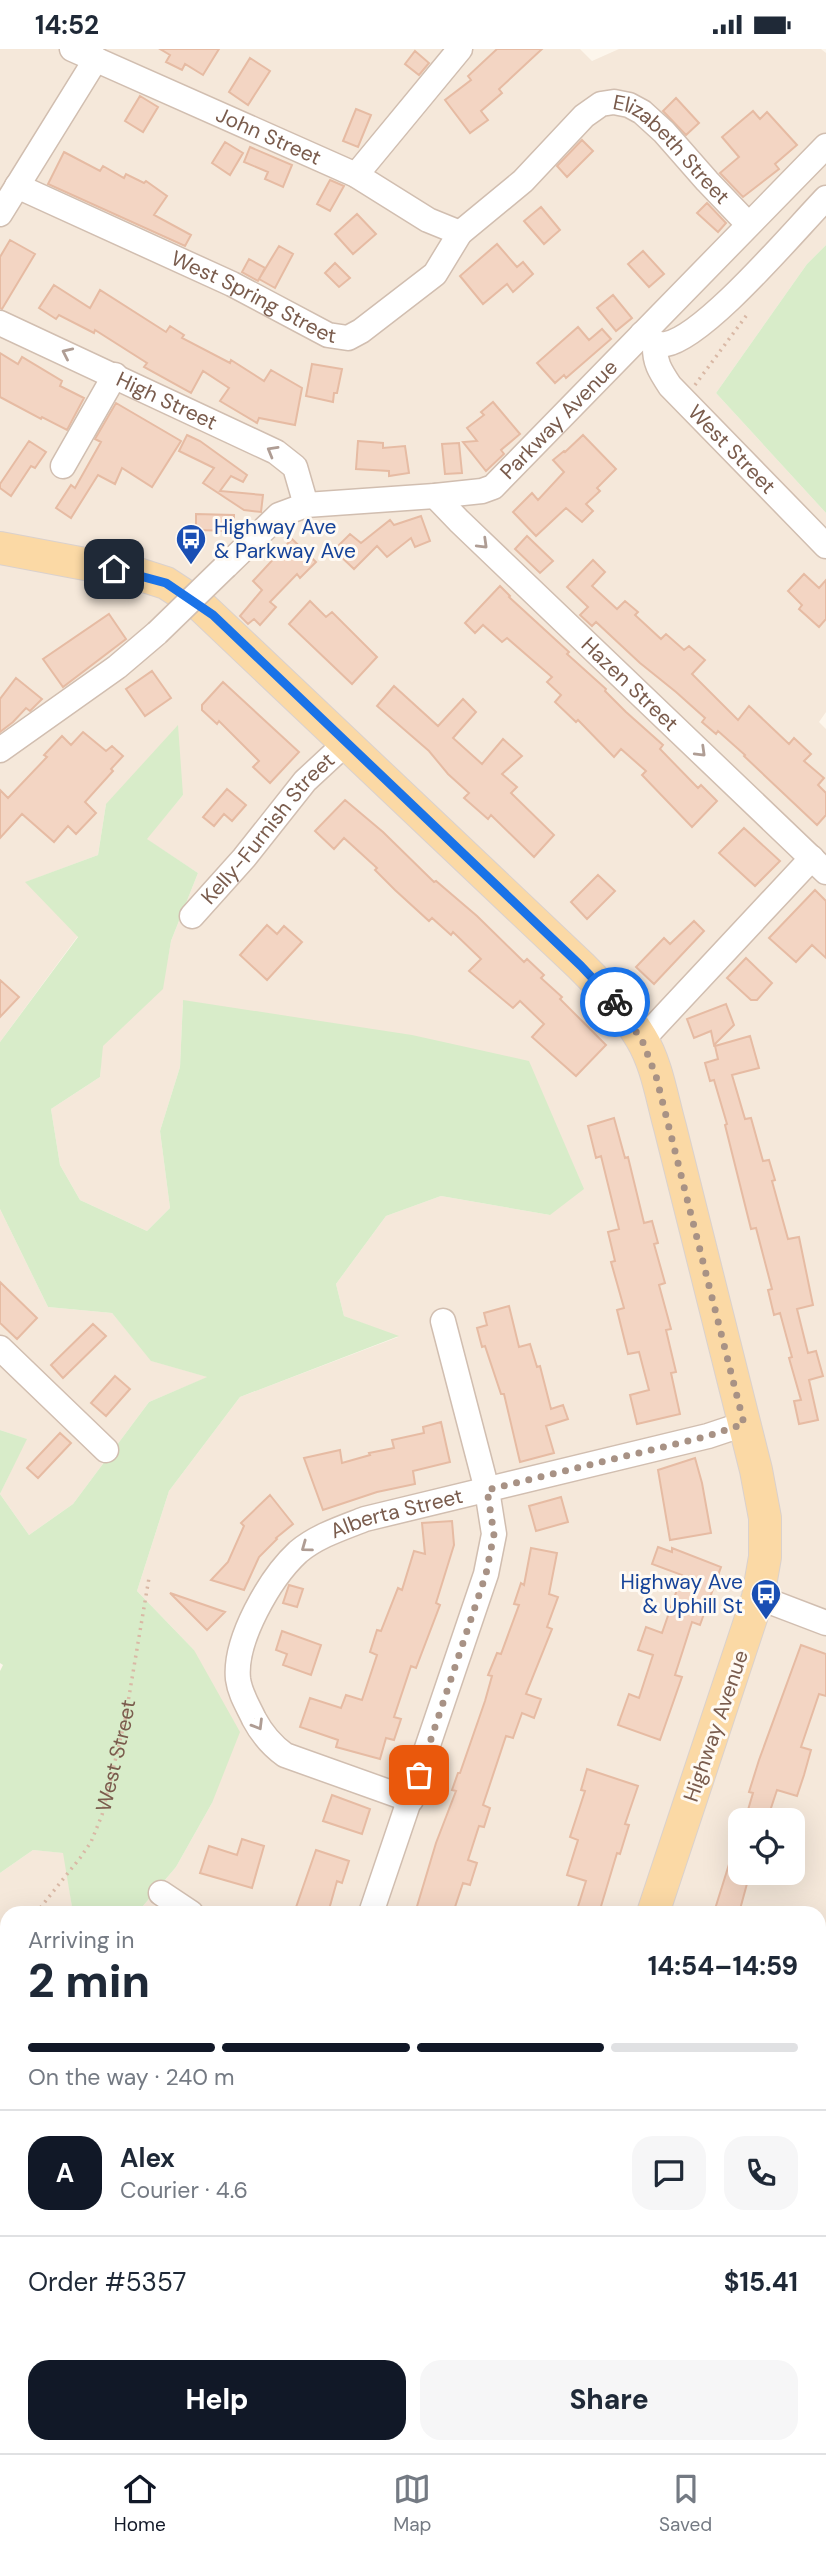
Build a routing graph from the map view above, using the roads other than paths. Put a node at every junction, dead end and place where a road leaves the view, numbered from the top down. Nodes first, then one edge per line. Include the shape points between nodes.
1 (72, 49) edge
2 (460, 49) edge
3 (96, 59) junction
4 (584, 116) joint
5 (826, 146) edge
6 (356, 175) junction
7 (17, 186) junction
8 (826, 198) edge
9 (0, 214) edge
10 (748, 224) junction
11 (460, 233) junction
12 (0, 323) edge
13 (648, 338) junction
14 (115, 375) junction
15 (63, 466) dead end
16 (435, 496) junction
17 (306, 505) junction
18 (826, 546) edge
19 (0, 548) edge
20 (346, 743) junction
21 (0, 750) edge
22 (819, 865) edge
23 (192, 916) dead end
24 (642, 1040) junction
25 (443, 1321) dead end
26 (0, 1348) edge
27 (744, 1424) junction
28 (106, 1450) dead end
29 (487, 1490) junction
30 (758, 1597) junction
31 (826, 1623) edge
32 (411, 1800) junction
33 (161, 1893) dead end
34 (180, 1906) edge
35 (374, 1906) edge
36 (655, 1906) edge

1 - 3 street, John Street
2 - 6 street
3 - 6 street, John Street
3 - 7 street
4 - 10 street, Elizabeth Street via 601,104 614,102 642,111
4 - 11 street, West Spring Street via 523,181
5 - 10 street, Parkway Avenue
6 - 11 street, John Street via 428,220
7 - 9 street
7 - 11 street, West Spring Street via 232,284 328,335 348,338 435,274
8 - 13 street via 709,319 685,337 664,344
10 - 13 street, Parkway Avenue
14 -> 12 street, High Street
13 - 16 street, Parkway Avenue via 493,487
13 - 18 street, West Street via 658,369 670,386
14 - 15 street
17 -> 14 street, High Street via 295,467 276,452
16 - 17 street, Parkway Avenue
16 -> 22 street, Hazen Street
17 - 21 street, Parkway Avenue, bridge via 279,515 117,667
19 - 20 main road, Highway Avenue via 138,574 179,590 213,615
20 - 23 street, Kelly-Furnish Street via 304,781 244,859
20 - 24 main road, Highway Avenue via 600,985
22 - 24 street
24 - 27 main road, Highway Avenue via 670,1128
25 - 29 street
26 - 28 street
27 - 29 street, Alberta Street
27 - 30 main road, Highway Avenue via 765,1518
29 - 32 street via 494,1534 486,1574
29 -> 32 street, Alberta Street via 365,1519 308,1545 273,1580 248,1629 238,1661 242,1696 272,1747
30 - 31 street
30 - 36 main road, Highway Avenue
32 - 35 street
33 - 34 street

